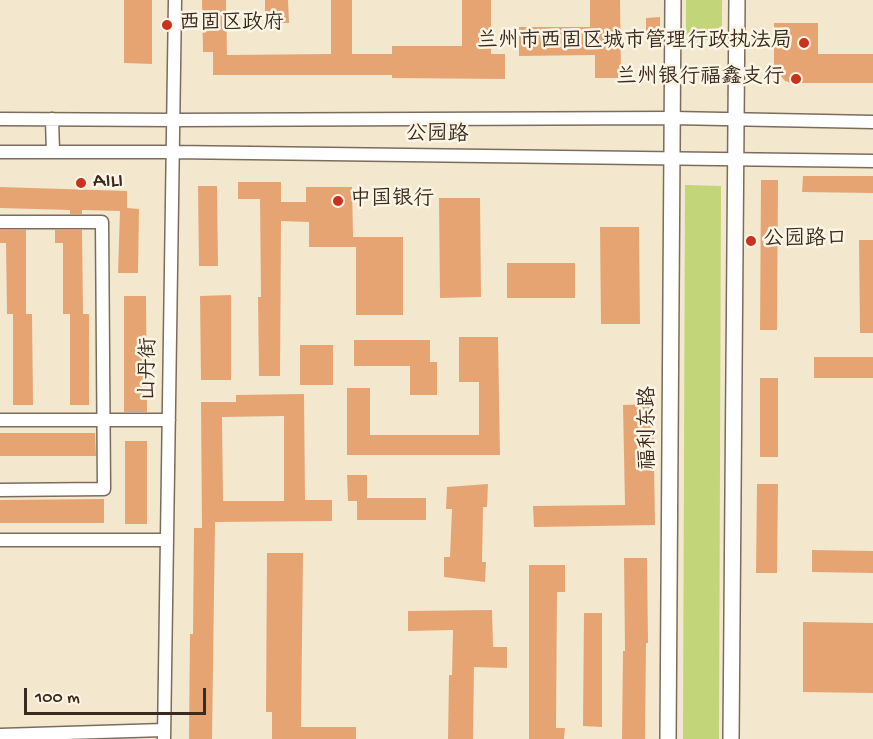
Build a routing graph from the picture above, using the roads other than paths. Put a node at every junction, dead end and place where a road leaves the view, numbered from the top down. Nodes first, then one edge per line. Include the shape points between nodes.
1 (175, 0) edge
2 (674, 0) edge
3 (737, 0) edge
4 (0, 118) edge
5 (673, 118) junction
6 (52, 119) junction
7 (174, 120) junction
8 (737, 120) junction
9 (873, 122) edge
10 (0, 152) edge
11 (53, 152) junction
12 (173, 152) junction
13 (673, 159) junction
14 (736, 161) junction
15 (873, 161) edge
16 (0, 222) edge
17 (0, 420) edge
18 (104, 420) junction
19 (169, 420) junction
20 (0, 490) edge
21 (0, 540) edge
22 (167, 540) junction
23 (164, 734) edge
24 (0, 735) edge
25 (668, 739) edge
26 (731, 739) edge

1 - 7 street, 山丹街
2 - 5 main road, 福利东路
3 - 8 main road
4 - 6 street, 公园路
5 - 7 street, 公园路
5 - 8 street, 公园路
5 - 13 main road, 福利东路
6 - 7 street, 公园路
6 - 11 street
7 - 12 street, 山丹街
8 - 9 street, 公园路
8 - 14 main road
10 - 11 street, 公园路
11 - 12 street, 公园路
12 - 13 street, 公园路
12 - 19 street, 山丹街
13 - 14 street, 公园路
13 - 25 main road, 福利东路
14 - 15 street, 公园路
14 - 26 main road
16 - 18 street via 102,222
17 - 18 street
18 - 19 street
18 - 20 street via 104,489
19 - 22 street, 山丹街
21 - 22 street
22 - 23 street, 山丹街
23 - 24 street

